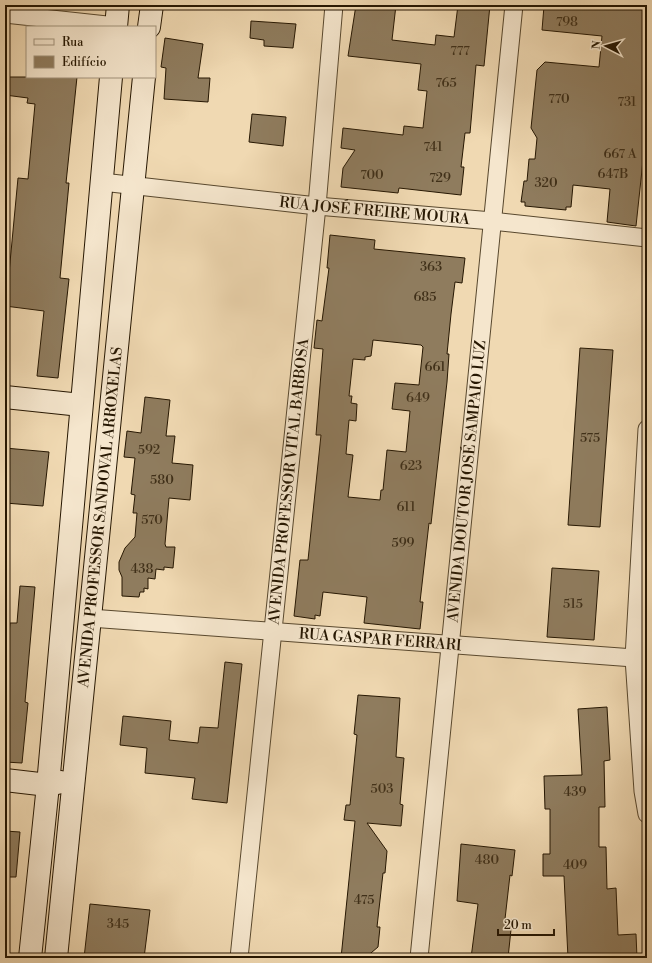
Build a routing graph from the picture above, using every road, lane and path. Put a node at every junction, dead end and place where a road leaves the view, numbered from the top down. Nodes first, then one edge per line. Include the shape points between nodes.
1 (152, 5) edge
2 (334, 5) edge
3 (514, 5) edge
4 (5, 14) edge
5 (116, 19) edge
6 (149, 26) edge
7 (111, 78) edge
8 (144, 78) edge
9 (102, 182) junction
10 (134, 185) junction
11 (317, 206) junction
12 (492, 222) junction
13 (647, 238) edge
14 (5, 398) edge
15 (82, 405) junction
16 (647, 429) edge
17 (90, 618) junction
18 (273, 631) junction
19 (450, 643) junction
20 (640, 658) edge
21 (74, 776) junction
22 (5, 780) edge
23 (48, 784) junction
24 (647, 814) edge
25 (30, 958) edge
26 (56, 958) edge
27 (239, 958) edge
28 (419, 958) edge

1 - 6 street
2 - 11 street, AVENIDA PROFESSOR VITAL BARBOSA
3 - 12 street, AVENIDA DOUTOR JOSÉ SAMPAIO LUZ
4 - 5 street
7 - 9 street, AVENIDA PROFESSOR SANDOVAL ARROXELAS
8 - 10 street, AVENIDA PROFESSOR SANDOVAL ARROXELAS
9 - 10 street, RUA JOSÉ FREIRE MOURA
9 - 15 street, AVENIDA PROFESSOR SANDOVAL ARROXELAS
10 - 11 street, RUA JOSÉ FREIRE MOURA
10 - 17 street, AVENIDA PROFESSOR SANDOVAL ARROXELAS
11 - 12 street, RUA JOSÉ FREIRE MOURA
11 - 18 street, AVENIDA PROFESSOR VITAL BARBOSA
12 - 13 street, RUA JOSÉ FREIRE MOURA
12 - 19 street, AVENIDA DOUTOR JOSÉ SAMPAIO LUZ
14 - 15 street
15 - 23 street, AVENIDA PROFESSOR SANDOVAL ARROXELAS
16 - 20 street
17 - 18 street, RUA GASPAR FERRARI
17 - 21 street, AVENIDA PROFESSOR SANDOVAL ARROXELAS
18 - 19 street, RUA GASPAR FERRARI
18 - 27 street, AVENIDA PROFESSOR VITAL BARBOSA
19 - 20 street, RUA GASPAR FERRARI
19 - 28 street, AVENIDA DOUTOR JOSÉ SAMPAIO LUZ
20 - 24 street via 643,792
21 - 23 street via 62,782
21 - 26 street, AVENIDA PROFESSOR SANDOVAL ARROXELAS
22 - 23 street
23 - 25 street, AVENIDA PROFESSOR SANDOVAL ARROXELAS

